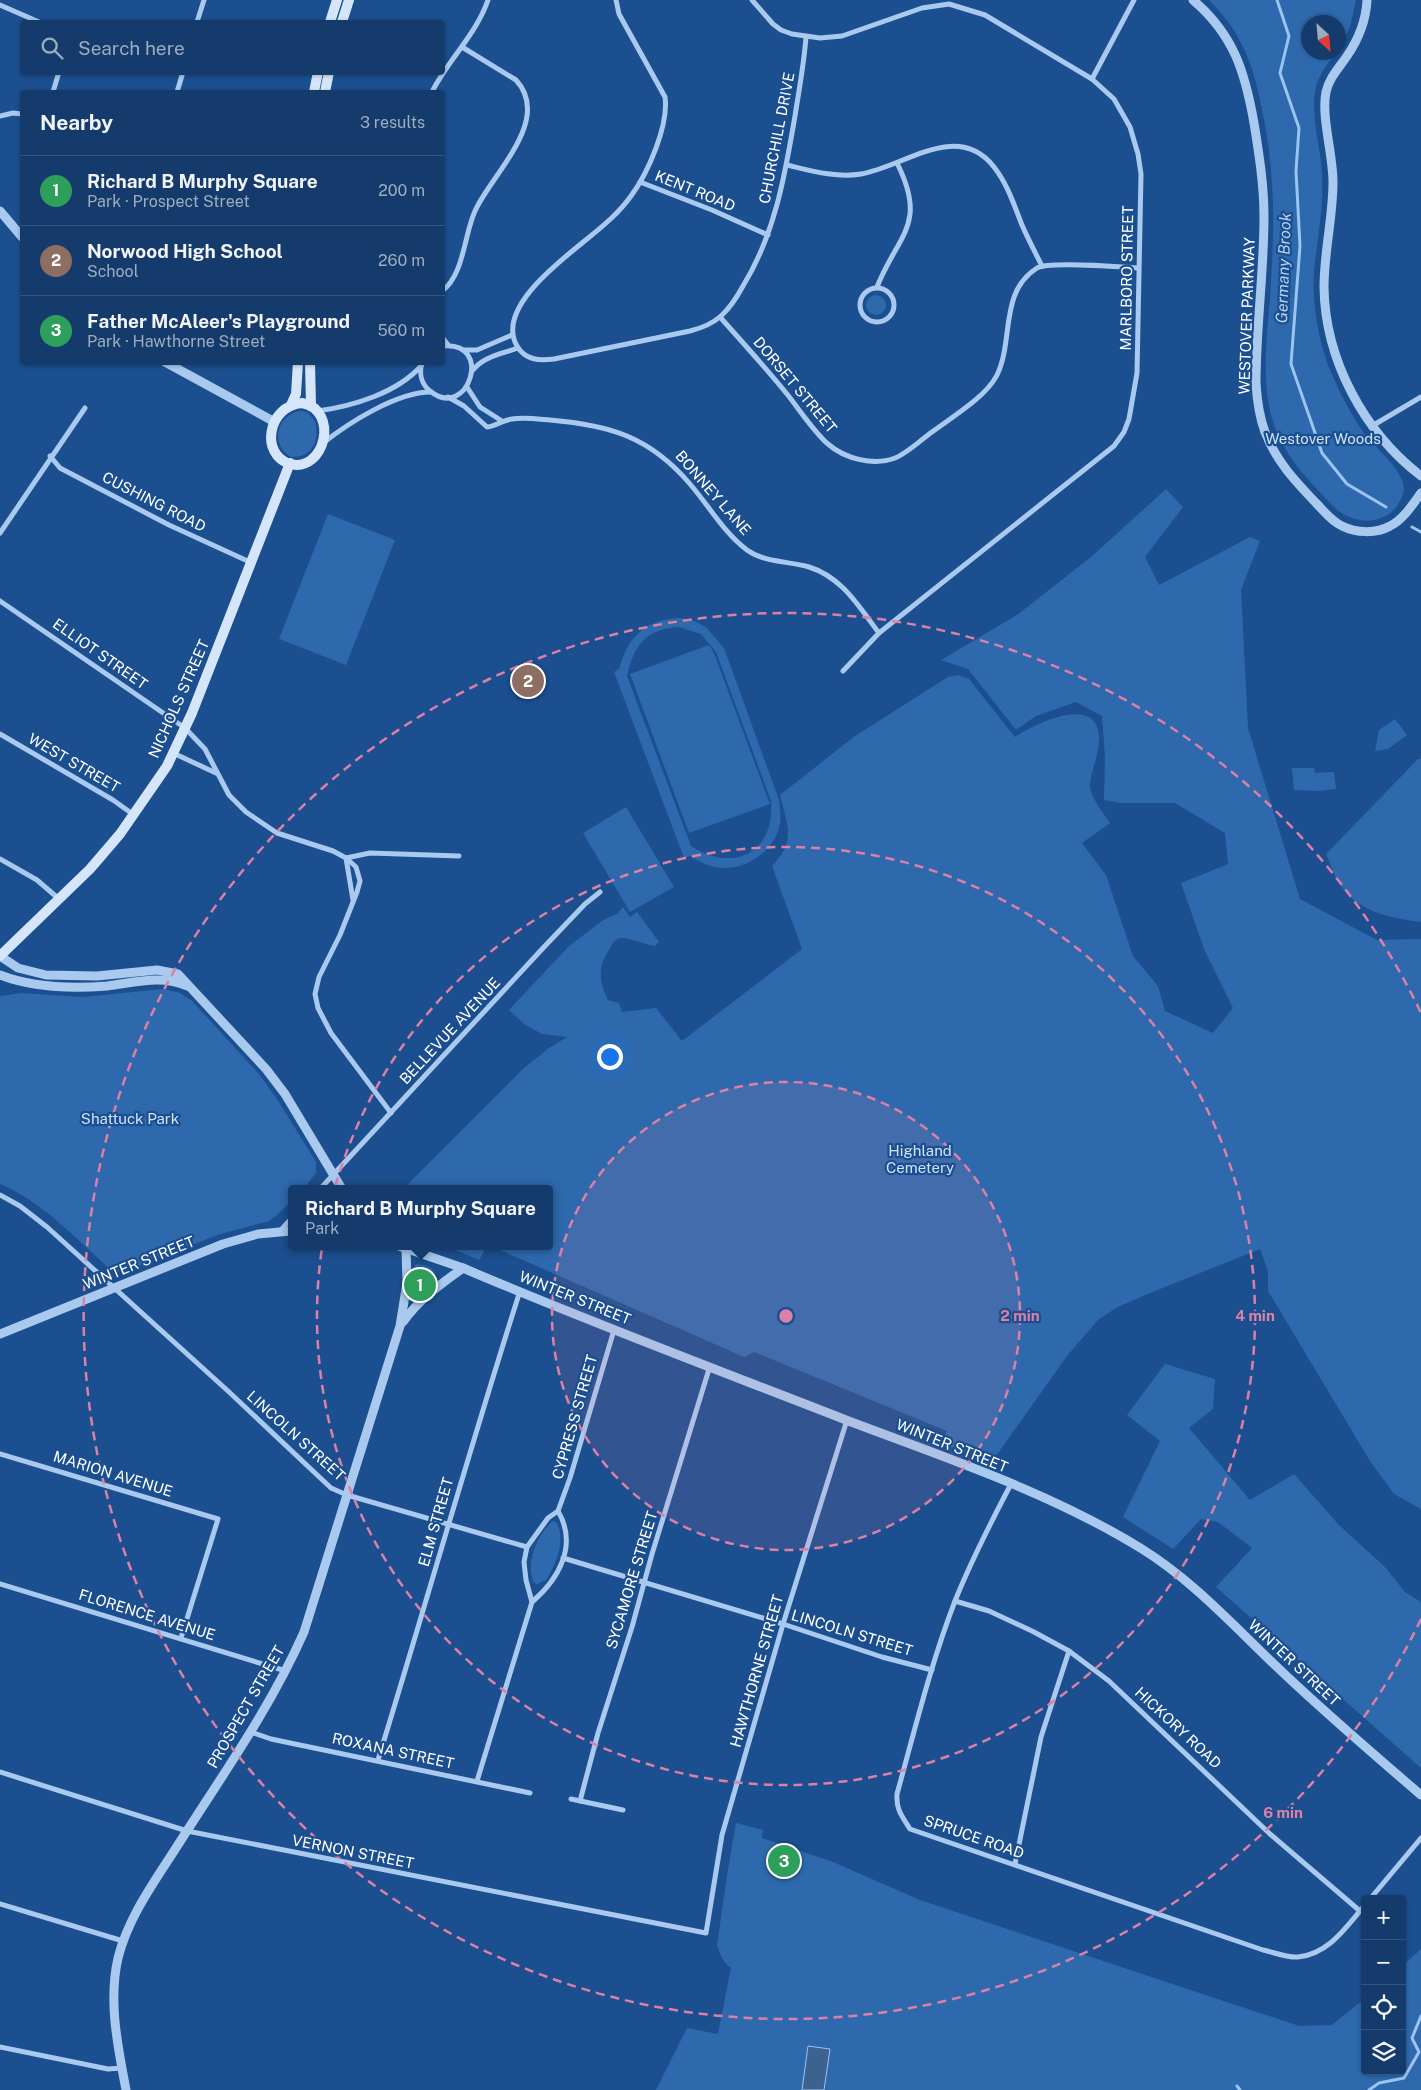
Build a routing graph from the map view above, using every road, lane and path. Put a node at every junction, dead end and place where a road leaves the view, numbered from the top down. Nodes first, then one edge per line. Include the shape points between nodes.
1 (204, 0) edge
2 (337, 0) edge
3 (349, 0) edge
4 (488, 0) edge
5 (616, 0) edge
6 (752, 0) edge
7 (1134, 0) edge
8 (1194, 0) edge
9 (1367, 0) edge
10 (0, 6) edge
11 (34, 20) edge
12 (199, 20) edge
13 (331, 20) edge
14 (343, 20) edge
15 (806, 37) junction
16 (462, 47) junction
17 (445, 71) edge
18 (58, 75) edge
19 (182, 75) edge
20 (317, 75) edge
21 (328, 75) edge
22 (442, 75) edge
23 (1092, 79) junction
24 (54, 90) edge
25 (178, 90) edge
26 (314, 90) edge
27 (325, 90) edge
28 (433, 90) edge
29 (20, 114) edge
30 (0, 116) edge
31 (898, 163) junction
32 (787, 165) junction
33 (640, 182) junction
34 (0, 211) edge
35 (20, 235) edge
36 (768, 235) junction
37 (1042, 266) junction
38 (1138, 268) junction
39 (877, 288) junction
40 (445, 289) edge
41 (720, 317) junction
42 (512, 335) junction
43 (445, 345) edge
44 (518, 348) junction
45 (461, 350) junction
46 (170, 365) edge
47 (298, 365) edge
48 (310, 365) edge
49 (421, 365) edge
50 (422, 365) edge
51 (472, 370) junction
52 (467, 387) junction
53 (431, 392) junction
54 (448, 397) junction
55 (1421, 397) edge
56 (291, 405) junction
57 (85, 408) dead end
58 (314, 409) junction
59 (273, 421) junction
60 (502, 421) junction
61 (1372, 426) junction
62 (323, 443) junction
63 (50, 456) junction
64 (290, 464) junction
65 (1421, 476) edge
66 (1421, 493) edge
67 (0, 533) edge
68 (252, 563) junction
69 (0, 601) edge
70 (879, 633) junction
71 (842, 671) dead end
72 (185, 728) junction
73 (0, 734) edge
74 (174, 753) junction
75 (216, 772) junction
76 (134, 815) junction
77 (459, 856) dead end
78 (346, 858) junction
79 (0, 859) edge
80 (600, 892) dead end
81 (59, 899) junction
82 (353, 900) junction
83 (0, 956) edge
84 (0, 975) edge
85 (125, 979) junction
86 (391, 1113) junction
87 (334, 1175) junction
88 (324, 1185) edge
89 (340, 1185) edge
90 (0, 1195) edge
91 (288, 1222) edge
92 (280, 1231) junction
93 (288, 1231) edge
94 (403, 1250) edge
95 (412, 1250) edge
96 (463, 1268) junction
97 (114, 1288) junction
98 (520, 1291) junction
99 (400, 1326) junction
100 (614, 1329) junction
101 (0, 1334) edge
102 (710, 1366) junction
103 (847, 1420) junction
104 (0, 1454) edge
105 (1012, 1484) junction
106 (347, 1495) junction
107 (558, 1512) junction
108 (447, 1524) junction
109 (527, 1547) junction
110 (563, 1558) junction
111 (646, 1583) junction
112 (0, 1584) edge
113 (955, 1601) junction
114 (532, 1602) junction
115 (783, 1624) junction
116 (181, 1638) junction
117 (1069, 1651) junction
118 (932, 1670) junction
119 (286, 1671) junction
120 (251, 1732) junction
121 (378, 1760) junction
122 (0, 1772) edge
123 (477, 1780) junction
124 (530, 1793) dead end
125 (1421, 1796) edge
126 (572, 1800) dead end
127 (580, 1801) junction
128 (623, 1810) dead end
129 (187, 1831) junction
130 (1421, 1838) edge
131 (1015, 1864) junction
132 (1373, 1895) edge
133 (0, 1904) edge
134 (1360, 1911) joint
135 (706, 1933) joint
136 (123, 1941) junction
137 (0, 2047) edge
138 (122, 2068) junction
139 (126, 2090) edge

1 - 12 street
2 - 13 main road
3 - 14 main road
4 - 16 street
5 - 33 street via 619,14 665,97 667,109
6 - 15 street via 772,24
7 - 23 street
8 - 66 street, WESTOVER PARKWAY via 1217,24 1235,53 1247,87 1257,141 1264,216 1256,383 1259,410 1268,439 1288,474 1329,517 1346,528 1370,531 1390,527
9 - 61 street via 1356,40 1330,80 1326,92 1333,185 1324,286 1328,324 1338,362
10 - 11 street
15 - 23 street, MARLBORO STREET via 842,36 922,8 949,4 986,15
15 - 32 street, CHURCHILL DRIVE
16 - 17 street
16 - 40 street via 516,80 525,92 527,110 518,141 481,197 456,274
18 - 24 street
19 - 25 street
20 - 26 main road
21 - 27 main road
22 - 28 street
23 - 38 street, MARLBORO STREET via 1122,109 1138,154 1141,174
29 - 30 street
31 - 32 street via 875,172 847,176
31 - 37 street via 934,149 960,147 985,158 1008,188
31 - 39 street via 910,193 911,218
32 - 36 street, CHURCHILL DRIVE
33 - 36 street, KENT ROAD
33 - 42 street via 616,213 535,286 516,315
34 - 35 street
36 - 41 street, CHURCHILL DRIVE via 745,283
37 - 38 street
37 - 41 street, DORSET STREET via 1026,277 1016,292 1002,360 989,386 896,458 878,462 852,458 828,444
38 - 70 street, MARLBORO STREET via 1137,373 1124,432 1114,446
39 - 39 street via 883,288 892,296 894,307 888,317 878,322 863,315 860,304 863,294
41 - 44 street, CHURCHILL DRIVE via 690,332 554,359 533,359
42 - 44 street, CHURCHILL DRIVE
42 - 45 street via 477,350
43 - 45 street
44 - 51 street via 488,358
45 - 51 street via 469,358
46 - 59 street
47 - 56 main road via 297,388
48 - 58 main road
49 - 58 street via 406,380 385,391 348,404
50 - 53 street via 422,380
51 - 52 street
52 - 54 street
52 - 60 street via 480,407
53 - 54 street
53 - 62 street via 418,392 384,406 349,424
54 - 60 street, BONNEY LANE via 464,406 487,428
55 - 61 street
56 - 58 main road via 302,403
56 - 59 main road
57 - 63 street
58 - 62 main road via 325,428
59 - 64 main road via 274,450
60 - 70 street, BONNEY LANE via 519,418 577,423 618,432 647,444 680,472 748,551 775,561 808,566 836,580
61 - 65 street
62 - 64 main road via 310,460
63 - 67 street
63 - 68 street, CUSHING ROAD via 60,468 169,525
64 - 68 main road, NICHOLS STREET
68 - 72 main road, NICHOLS STREET
69 - 72 street, ELLIOT STREET
70 - 71 street, MARLBORO STREET
72 - 74 main road, NICHOLS STREET
72 - 75 street, ELLIOT STREET via 205,749
73 - 76 street, WEST STREET
74 - 75 street
74 - 76 main road, NICHOLS STREET
75 - 78 street, ELLIOT STREET via 236,804 257,820 277,833
76 - 81 main road, NICHOLS STREET via 90,869
77 - 78 street via 370,853
78 - 82 street
78 - 82 street via 358,873
79 - 81 street via 37,880
80 - 86 street, BELLEVUE AVENUE via 544,947
81 - 83 main road, NICHOLS STREET
82 - 86 street via 319,976 315,994 331,1033
83 - 85 street via 23,970 46,975
84 - 85 street via 24,983 59,987 88,987
85 - 87 street via 164,980 192,988 276,1081
86 - 87 street, BELLEVUE AVENUE
87 - 88 street, BELLEVUE AVENUE
87 - 89 street
90 - 97 street, LINCOLN STREET via 47,1227
91 - 92 street
92 - 93 street, WINTER STREET
92 - 97 street, WINTER STREET via 230,1242
94 - 99 street, PROSPECT STREET via 407,1283
95 - 96 street, WINTER STREET
96 - 98 street, WINTER STREET
96 - 99 street, PROSPECT STREET via 418,1303
97 - 101 street, WINTER STREET
97 - 106 street, LINCOLN STREET via 326,1483
98 - 100 street, WINTER STREET
98 - 108 street, ELM STREET
99 - 106 street, PROSPECT STREET
100 - 102 street, WINTER STREET
100 - 107 street, CYPRESS STREET
102 - 103 street, WINTER STREET
102 - 111 street, SYCAMORE STREET
103 - 105 street, WINTER STREET
103 - 115 street, HAWTHORNE STREET
104 - 116 street, MARION AVENUE via 218,1519
105 - 113 street, SPRUCE ROAD
105 - 125 street, WINTER STREET via 1091,1520 1144,1550 1176,1574
106 - 108 street, LINCOLN STREET
106 - 119 street, PROSPECT STREET via 304,1632
107 - 109 street, CYPRESS STREET via 548,1518
107 - 110 street via 566,1524 568,1536
108 - 109 street, LINCOLN STREET
108 - 121 street, ELM STREET
109 - 114 street via 524,1562
110 - 111 street, LINCOLN STREET
110 - 114 street via 556,1578
111 - 115 street, LINCOLN STREET
111 - 127 street, SYCAMORE STREET
112 - 116 street, FLORENCE AVENUE
113 - 117 street, HICKORY ROAD via 989,1611
113 - 118 street, SPRUCE ROAD
114 - 123 street
115 - 118 street, LINCOLN STREET
115 - 135 street, HAWTHORNE STREET via 722,1835
116 - 119 street, FLORENCE AVENUE
117 - 131 street via 1041,1737
117 - 134 street, HICKORY ROAD via 1109,1681 1270,1834
118 - 131 street, SPRUCE ROAD via 897,1794 899,1814 910,1829
119 - 120 street, PROSPECT STREET
120 - 121 street, ROXANA STREET via 271,1739
120 - 129 street, PROSPECT STREET
121 - 123 street, ROXANA STREET
122 - 129 street, VERNON STREET
123 - 124 street, ROXANA STREET
126 - 127 street
127 - 128 street
129 - 135 street, VERNON STREET
129 - 136 street, PROSPECT STREET via 135,1914
130 - 132 street
131 - 134 street, SPRUCE ROAD via 1263,1950 1296,1957 1323,1950
133 - 136 street
136 - 138 street, PROSPECT STREET via 115,1973 114,2006
137 - 138 street via 108,2069
138 - 139 street, PROSPECT STREET

